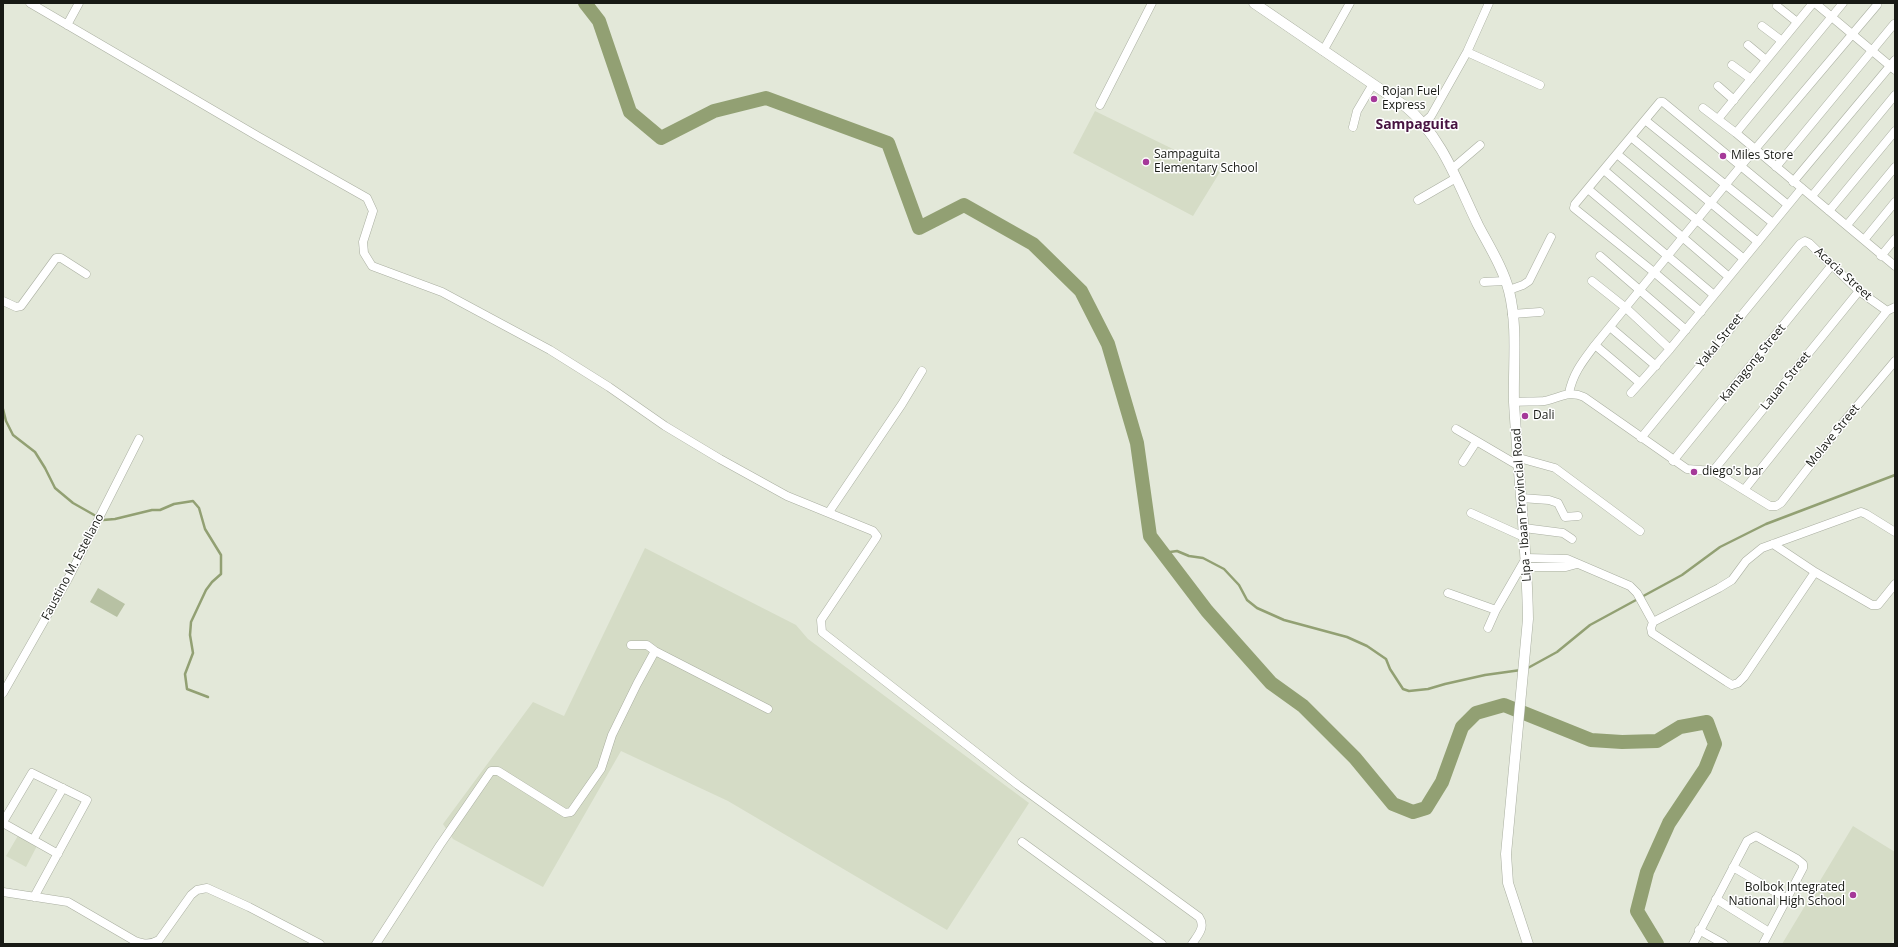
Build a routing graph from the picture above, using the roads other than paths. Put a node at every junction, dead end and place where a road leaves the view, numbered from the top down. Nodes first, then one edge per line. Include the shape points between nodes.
1 (30, 3) edge
2 (79, 3) edge
3 (1152, 3) edge
4 (1254, 3) edge
5 (1350, 3) edge
6 (1489, 3) edge
7 (1814, 3) edge
8 (1843, 3) edge
9 (1877, 5) dead end
10 (1777, 6) dead end
11 (1832, 16) junction
12 (1797, 22) junction
13 (1894, 24) edge
14 (67, 25) junction
15 (1762, 26) dead end
16 (1852, 35) junction
17 (1782, 41) junction
18 (1748, 45) dead end
19 (1323, 51) junction
20 (1872, 51) junction
21 (1467, 52) junction
22 (1766, 60) junction
23 (1893, 65) edge
24 (1732, 66) dead end
25 (1751, 79) junction
26 (1373, 84) junction
27 (1540, 85) dead end
28 (1718, 86) dead end
29 (1895, 95) edge
30 (1734, 100) junction
31 (1100, 105) dead end
32 (1702, 108) dead end
33 (1718, 119) junction
34 (1645, 120) junction
35 (1423, 123) junction
36 (1353, 127) dead end
37 (1895, 131) edge
38 (1736, 133) junction
39 (1631, 137) junction
40 (1480, 145) dead end
41 (1755, 150) junction
42 (1617, 154) junction
43 (1740, 167) junction
44 (1776, 167) junction
45 (1895, 167) edge
46 (1604, 170) junction
47 (1454, 174) junction
48 (1793, 182) junction
49 (1727, 185) junction
50 (1802, 188) junction
51 (1588, 189) junction
52 (1812, 196) junction
53 (1418, 200) dead end
54 (1895, 202) edge
55 (1712, 204) junction
56 (1788, 205) junction
57 (1829, 211) junction
58 (1698, 221) junction
59 (1773, 223) junction
60 (1847, 225) junction
61 (1551, 237) dead end
62 (1683, 239) junction
63 (1895, 239) edge
64 (1864, 240) junction
65 (1758, 242) junction
66 (1800, 244) joint
67 (1600, 256) dead end
68 (1669, 256) junction
69 (1881, 256) junction
70 (1744, 259) junction
71 (1832, 265) junction
72 (1895, 266) edge
73 (1655, 273) junction
74 (86, 274) dead end
75 (1729, 277) junction
76 (1592, 281) dead end
77 (1484, 282) dead end
78 (1507, 285) junction
79 (1859, 291) junction
80 (1640, 292) junction
81 (1714, 295) junction
82 (3, 301) edge
83 (1895, 307) edge
84 (1626, 308) junction
85 (1887, 311) junction
86 (1540, 312) dead end
87 (1701, 312) junction
88 (1512, 314) junction
89 (1610, 327) junction
90 (1686, 330) junction
91 (1595, 345) junction
92 (1670, 349) junction
93 (1895, 362) edge
94 (1656, 366) junction
95 (922, 371) dead end
96 (1640, 383) junction
97 (1569, 393) junction
98 (1631, 393) dead end
99 (1514, 402) junction
100 (1456, 429) dead end
101 (1641, 438) junction
102 (139, 439) dead end
103 (1476, 442) junction
104 (1674, 461) junction
105 (1463, 462) dead end
106 (1519, 462) junction
107 (1713, 471) junction
108 (1744, 490) junction
109 (1521, 498) junction
110 (829, 512) junction
111 (1471, 513) dead end
112 (1578, 516) dead end
113 (1640, 531) dead end
114 (1895, 532) edge
115 (1524, 533) junction
116 (1572, 539) dead end
117 (1773, 544) junction
118 (1526, 563) junction
119 (1815, 572) junction
120 (1895, 584) edge
121 (1448, 594) dead end
122 (1496, 610) junction
123 (1653, 622) junction
124 (1488, 628) dead end
125 (631, 645) dead end
126 (655, 651) junction
127 (3, 693) edge
128 (768, 709) dead end
129 (63, 788) junction
130 (3, 823) edge
131 (33, 840) junction
132 (1022, 842) dead end
133 (58, 854) junction
134 (1733, 867) junction
135 (3, 892) edge
136 (34, 896) junction
137 (1716, 899) junction
138 (1787, 899) junction
139 (1698, 930) junction
140 (1769, 932) junction
141 (152, 944) edge
142 (320, 944) edge
143 (376, 944) edge
144 (1162, 944) edge
145 (1192, 944) edge
146 (1528, 944) edge
147 (1693, 944) edge
148 (1724, 944) edge
149 (1763, 944) edge

1 - 14 street
2 - 14 street
3 - 31 street
4 - 19 main road, Lipa - Ibaan Provincial Road
5 - 19 street
6 - 21 street
7 - 11 street
7 - 12 street
8 - 11 street
9 - 16 street
10 - 12 street
11 - 16 street
11 - 38 street
12 - 17 street
13 - 20 street
14 - 110 street via 367,198 372,211 363,242 364,253 372,266 442,292 550,350 720,459 787,496
15 - 17 street
16 - 20 street
16 - 41 street
17 - 22 street
18 - 22 street
19 - 26 main road, Lipa - Ibaan Provincial Road
20 - 23 street
20 - 44 street
21 - 27 street
21 - 35 street via 1431,116
22 - 25 street
23 - 48 street
24 - 25 street
25 - 30 street
26 - 35 main road, Lipa - Ibaan Provincial Road via 1405,106
26 - 36 street via 1357,111
28 - 30 street
29 - 52 street
30 - 33 street
32 - 33 street
33 - 38 street
34 - 39 street
34 - 43 street via 1660,102 1663,102
34 - 49 street
35 - 47 main road, Lipa - Ibaan Provincial Road
37 - 57 street
38 - 41 street
39 - 42 street
39 - 55 street
40 - 47 street
41 - 43 street
41 - 44 street
42 - 46 street
42 - 58 street
43 - 49 street
43 - 56 street
44 - 48 street
45 - 60 street
46 - 51 street
46 - 62 street
47 - 53 street
47 - 78 main road, Lipa - Ibaan Provincial Road
48 - 50 street
49 - 55 street
49 - 59 street
50 - 52 street
50 - 56 street
51 - 68 street
51 - 73 street via 1574,204 1574,208
52 - 57 street
54 - 64 street
55 - 58 street
55 - 65 street
56 - 59 street
57 - 60 street
58 - 62 street
58 - 70 street
59 - 65 street
60 - 64 street
61 - 78 street via 1529,281 1523,285
62 - 68 street
62 - 75 street
63 - 69 street
64 - 69 street
65 - 70 street
66 - 71 street, Acacia Street via 1805,241 1809,243
66 - 101 street, Yakal Street
67 - 80 street
68 - 73 street
68 - 81 street
69 - 72 street
70 - 75 street
71 - 79 street, Acacia Street
71 - 104 street, Kamagong Street
73 - 80 street
73 - 87 street
74 - 82 street via 61,258 56,258 21,306 16,307
75 - 81 street
76 - 84 street
77 - 78 street
78 - 88 main road, Lipa - Ibaan Provincial Road
79 - 85 street, Acacia Street
79 - 107 street, Lauan Street
80 - 84 street
80 - 90 street
81 - 87 street
83 - 85 street
84 - 89 street
84 - 92 street
85 - 108 street
86 - 88 street
87 - 90 street
88 - 99 main road, Lipa - Ibaan Provincial Road
89 - 91 street
89 - 94 street
90 - 92 street
91 - 96 street
91 - 97 street via 1577,369
92 - 94 street
93 - 108 street, Molave Street via 1842,424 1781,503 1770,506
94 - 96 street
95 - 110 street
96 - 98 street
97 - 99 street via 1544,400
97 - 101 street via 1584,397
99 - 106 main road, Lipa - Ibaan Provincial Road
100 - 103 street
101 - 104 street
102 - 127 street, Faustino M. Estellano via 69,578
103 - 105 street
103 - 106 street
104 - 107 street via 1687,470
106 - 109 main road, Lipa - Ibaan Provincial Road
106 - 113 street via 1556,468
107 - 108 street
109 - 112 street via 1549,500 1558,503 1565,517
109 - 115 main road, Lipa - Ibaan Provincial Road
110 - 145 street via 873,531 877,536 822,620 822,632 1018,785 1200,916 1202,928
111 - 115 street
114 - 117 street via 1861,512
115 - 116 street via 1563,533
115 - 118 main road, Lipa - Ibaan Provincial Road
117 - 119 street
117 - 123 street via 1753,554 1732,580
118 - 122 street
118 - 123 street via 1568,559 1630,586
118 - 146 main road, Lipa - Ibaan Provincial Road via 1528,619 1506,854 1508,883
119 - 120 street via 1872,605 1882,602
119 - 123 street via 1744,677 1732,685 1652,633
121 - 122 street
122 - 124 street
125 - 126 street via 647,644
126 - 128 street
126 - 143 street via 612,734 601,769 571,812 565,813 498,770 491,772
129 - 130 street via 32,773
129 - 131 street
129 - 133 street via 87,800
130 - 131 street
131 - 133 street
132 - 144 street
133 - 136 street
134 - 137 street
134 - 138 street
134 - 138 street via 1747,841 1756,836 1797,859 1802,862 1803,868
135 - 136 street
136 - 141 street via 68,902 135,941
137 - 139 street
137 - 140 street
138 - 140 street
139 - 147 street
139 - 148 street
140 - 149 street
141 - 142 street via 159,940 191,895 207,888

